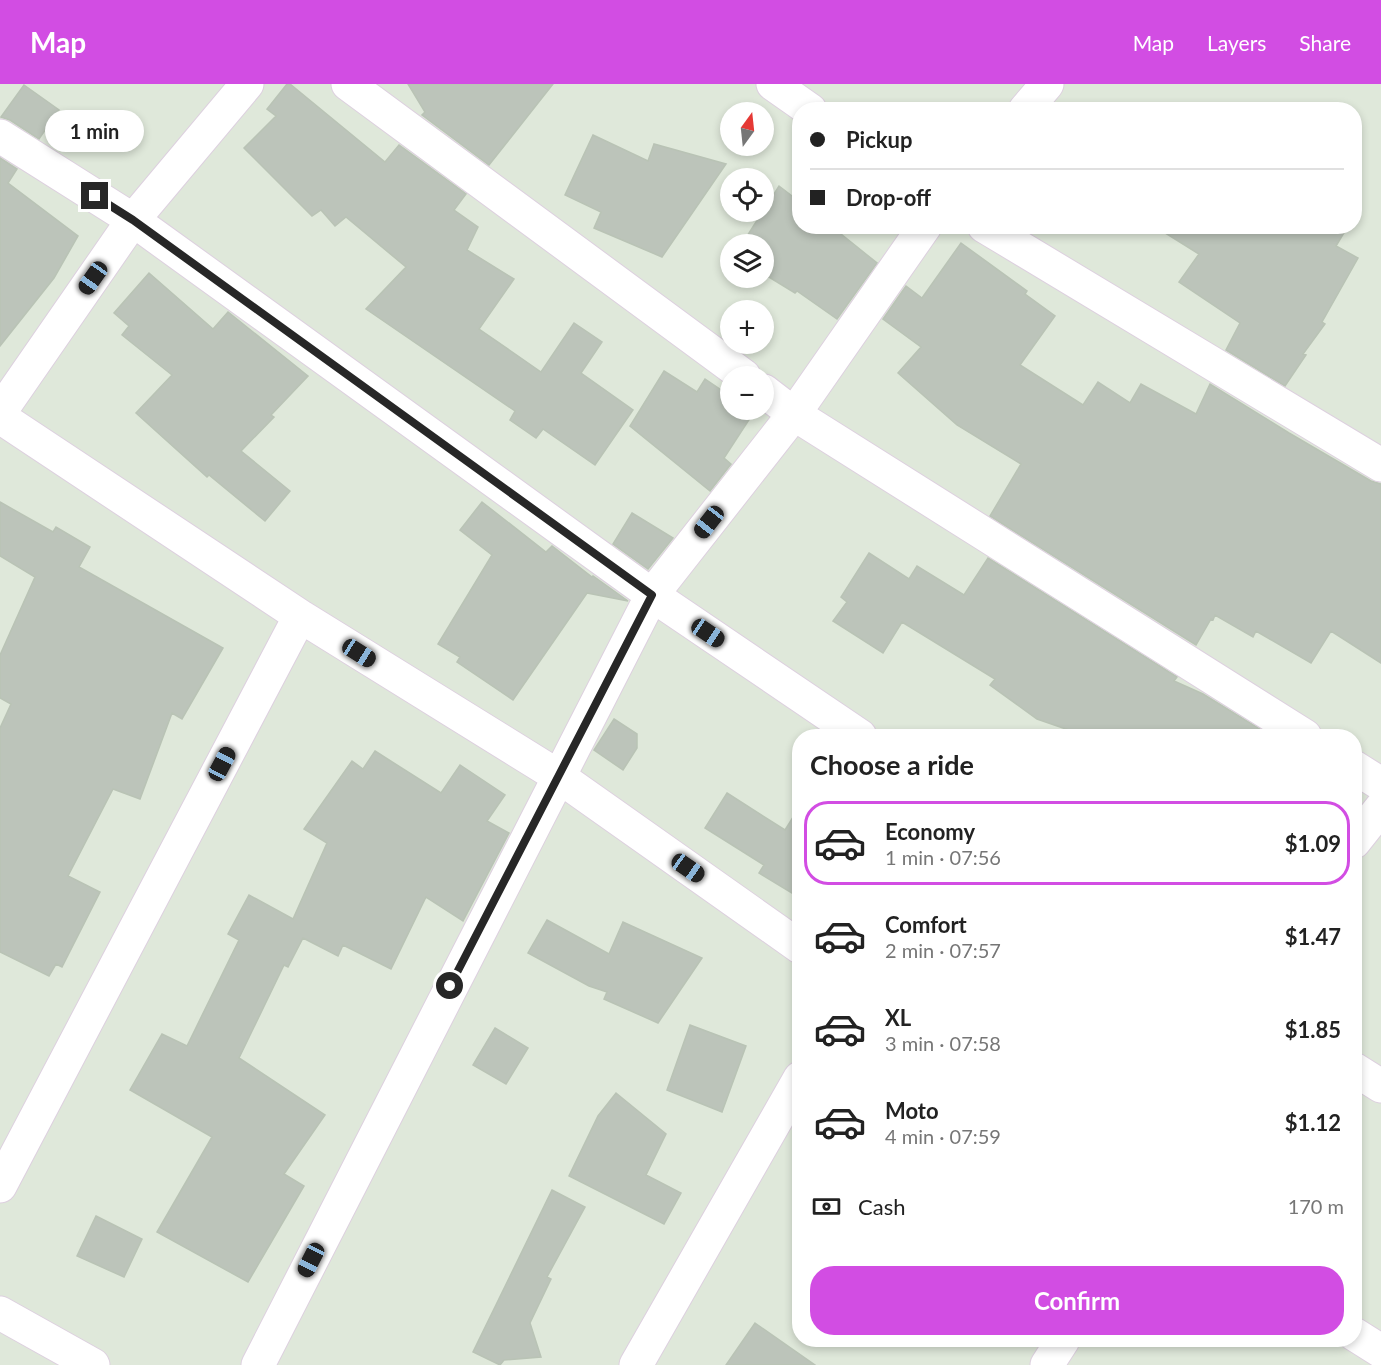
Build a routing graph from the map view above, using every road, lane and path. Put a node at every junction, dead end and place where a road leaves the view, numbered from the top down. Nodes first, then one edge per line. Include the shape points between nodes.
1 (247, 84) edge
2 (348, 84) edge
3 (773, 84) edge
4 (1047, 84) edge
5 (799, 102) edge
6 (1032, 102) edge
7 (0, 136) edge
8 (133, 220) junction
9 (919, 234) edge
10 (997, 234) edge
11 (730, 366) edge
12 (774, 399) edge
13 (0, 412) edge
14 (794, 414) junction
15 (0, 417) edge
16 (1381, 465) edge
17 (652, 595) junction
18 (300, 616) junction
19 (850, 729) edge
20 (1294, 729) edge
21 (1362, 772) edge
22 (558, 776) junction
23 (1381, 784) edge
24 (1381, 808) edge
25 (1362, 832) edge
26 (792, 941) edge
27 (1362, 1074) edge
28 (1381, 1086) edge
29 (792, 1092) edge
30 (0, 1186) edge
31 (0, 1313) edge
32 (1362, 1339) edge
33 (1059, 1347) edge
34 (1381, 1351) edge
35 (93, 1365) edge
36 (258, 1365) edge
37 (636, 1365) edge
38 (1047, 1365) edge

1 - 8 street
2 - 11 street
3 - 5 street
4 - 6 street
7 - 8 street
8 - 13 street
8 - 17 street
9 - 14 street
10 - 16 street
12 - 14 street
14 - 17 street
14 - 20 street
15 - 18 street
17 - 19 street
17 - 22 street
18 - 22 street
18 - 30 street
21 - 23 street
22 - 26 street
22 - 36 street
24 - 25 street
27 - 28 street
29 - 37 street
31 - 35 street
32 - 34 street
33 - 38 street

